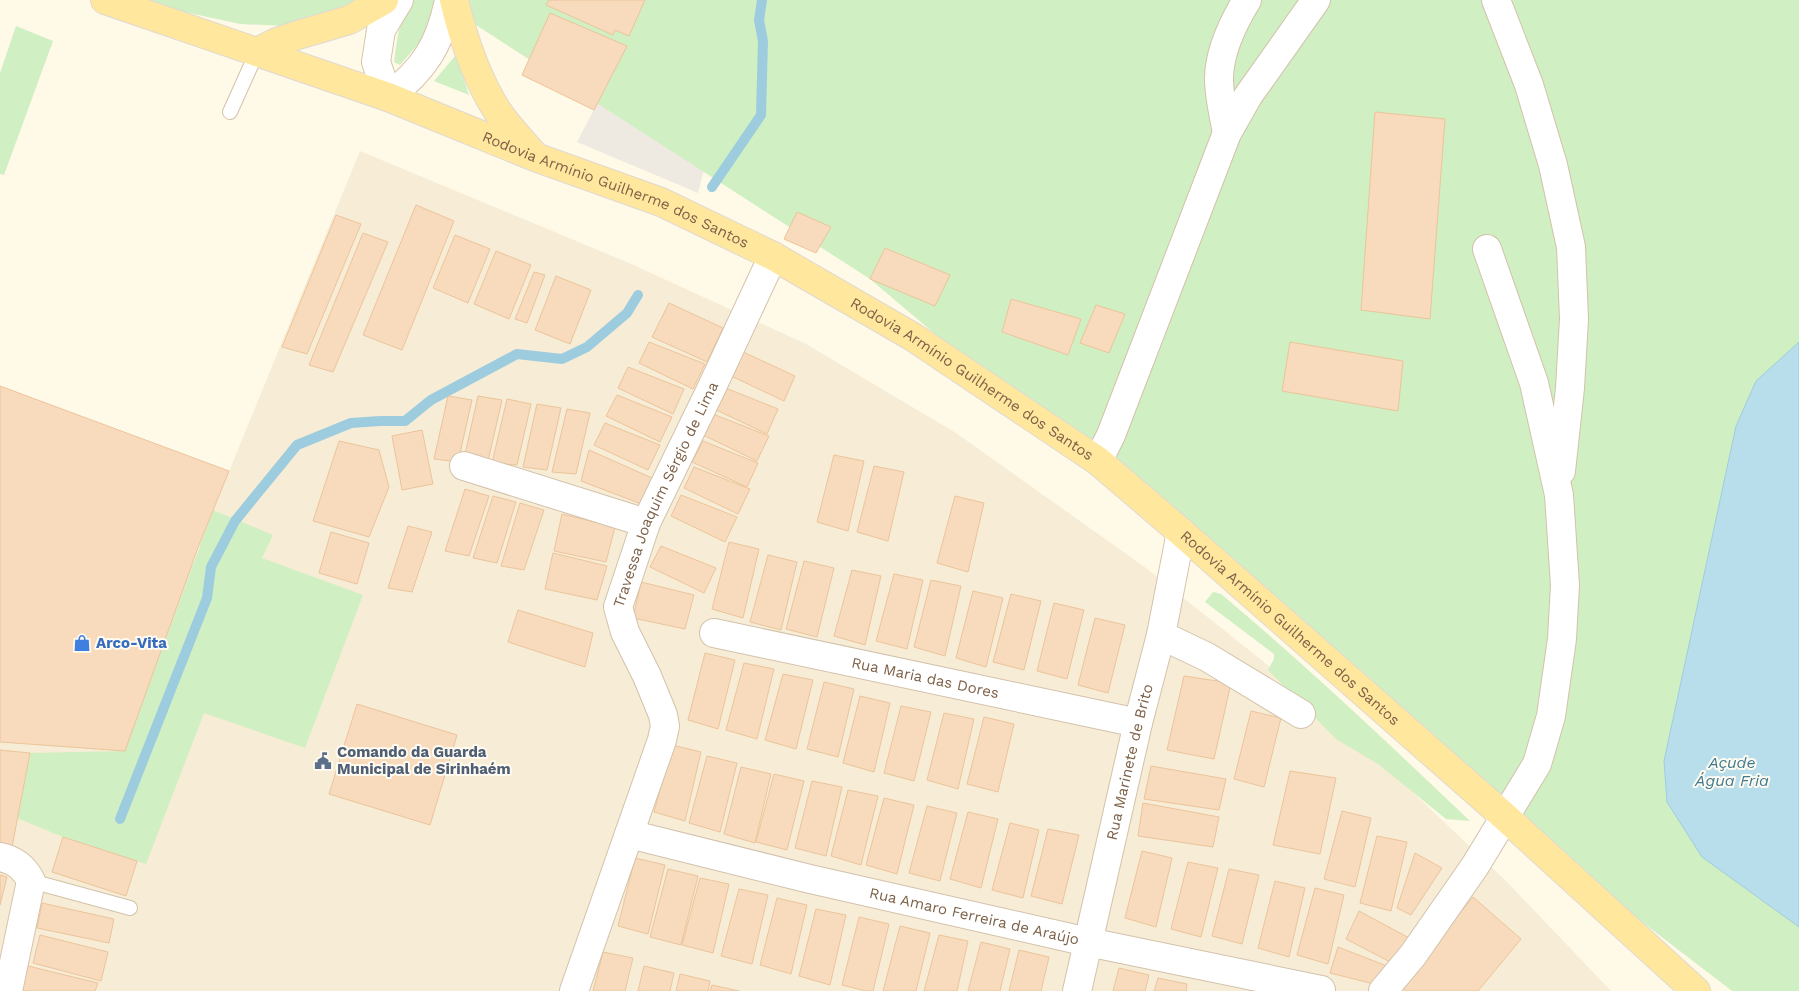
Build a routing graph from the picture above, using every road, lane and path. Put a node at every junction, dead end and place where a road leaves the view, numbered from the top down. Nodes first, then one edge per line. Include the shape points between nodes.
1 (104, 0) edge
2 (384, 0) edge
3 (399, 0) edge
4 (449, 0) edge
5 (454, 0) edge
6 (1247, 0) edge
7 (1316, 0) edge
8 (1496, 0) edge
9 (258, 52) junction
10 (388, 98) junction
11 (230, 112) dead end
12 (1227, 133) junction
13 (535, 157) junction
14 (1487, 249) dead end
15 (773, 256) junction
16 (1098, 461) junction
17 (464, 466) dead end
18 (1559, 495) junction
19 (646, 523) junction
20 (1182, 532) junction
21 (714, 633) dead end
22 (1161, 635) junction
23 (1301, 714) dead end
24 (1138, 723) junction
25 (1504, 816) junction
26 (629, 834) junction
27 (0, 857) edge
28 (31, 881) junction
29 (130, 908) dead end
30 (1088, 942) junction
31 (1321, 990) edge
32 (8, 991) edge
33 (574, 991) edge
34 (1076, 991) edge
35 (1383, 991) edge
36 (1696, 991) edge

1 - 9 main road, Rodovia Armínio Guilherme dos Santos
2 - 9 main road via 348,20 277,42
3 - 10 street via 382,30 376,62
4 - 10 street via 447,13 425,62
5 - 13 main road via 485,89 502,118
6 - 12 street via 1232,25 1219,79
7 - 12 street via 1248,96
8 - 18 street via 1529,85 1553,165 1571,247 1574,319
9 - 10 main road, Rodovia Armínio Guilherme dos Santos
9 - 11 lane
10 - 13 main road, Rodovia Armínio Guilherme dos Santos
12 - 16 street via 1111,435
13 - 15 main road, Rodovia Armínio Guilherme dos Santos via 661,202
14 - 18 street via 1534,383
15 - 16 main road, Rodovia Armínio Guilherme dos Santos via 913,336
15 - 19 street, Travessa Joaquim Sérgio de Lima
16 - 20 main road, Rodovia Armínio Guilherme dos Santos
17 - 19 street
18 - 25 street via 1565,584 1562,639 1551,716 1537,764
19 - 26 street, Travessa Joaquim Sérgio de Lima via 618,608 665,726
20 - 22 street, Rua Marinete de Brito
20 - 25 main road, Rodovia Armínio Guilherme dos Santos
21 - 24 street, Rua Maria das Dores
22 - 23 street via 1207,657
22 - 24 street, Rua Marinete de Brito
24 - 30 street, Rua Marinete de Brito
25 - 35 street via 1475,866 1413,955
25 - 36 main road, Rodovia Armínio Guilherme dos Santos
26 - 30 street, Rua Amaro Ferreira de Araújo
26 - 33 street, Travessa Joaquim Sérgio de Lima
27 - 28 street via 20,866
28 - 29 lane
28 - 32 street
30 - 31 street, Rua Amaro Ferreira de Araújo
30 - 34 street, Rua Marinete de Brito

